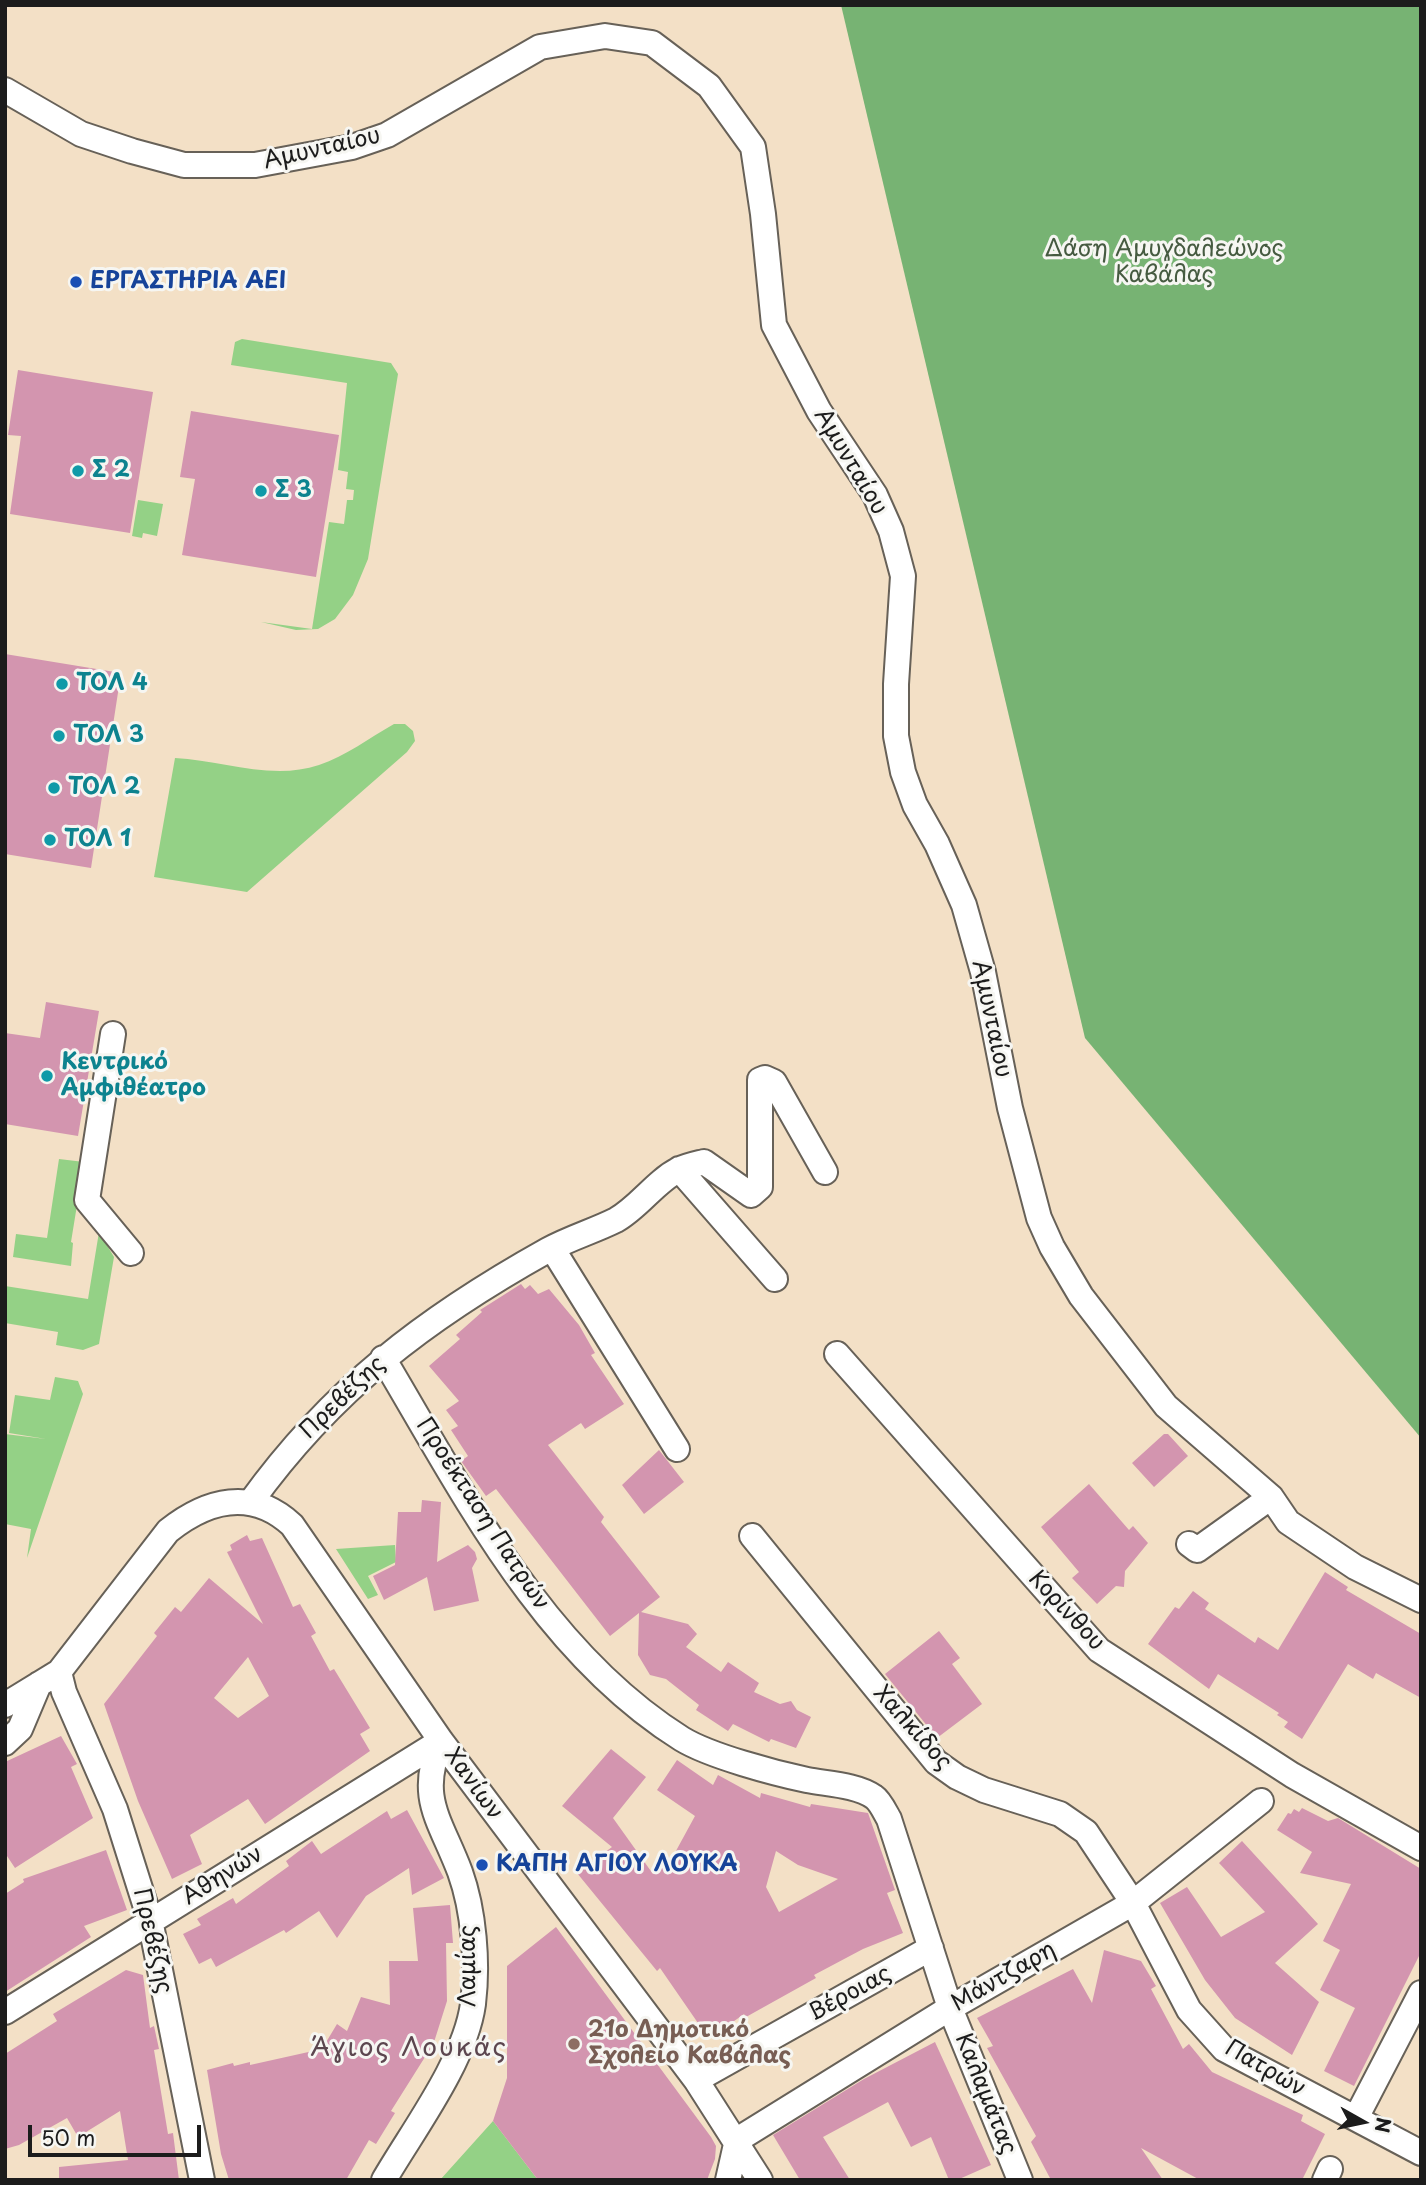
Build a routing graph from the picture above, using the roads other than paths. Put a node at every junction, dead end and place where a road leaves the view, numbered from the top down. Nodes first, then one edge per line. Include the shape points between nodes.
1 (5, 90) edge
2 (113, 1034) dead end
3 (679, 1169) junction
4 (825, 1172) dead end
5 (552, 1248) junction
6 (131, 1253) dead end
7 (775, 1279) dead end
8 (837, 1354) dead end
9 (383, 1358) junction
10 (677, 1449) dead end
11 (1270, 1497) junction
12 (250, 1503) junction
13 (752, 1536) dead end
14 (1189, 1544) dead end
15 (1421, 1600) edge
16 (49, 1678) junction
17 (5, 1705) edge
18 (441, 1741) junction
19 (5, 1743) edge
20 (1261, 1801) dead end
21 (1421, 1848) edge
22 (1133, 1903) junction
23 (150, 1920) junction
24 (931, 1948) junction
25 (1421, 1993) edge
26 (950, 2008) junction
27 (5, 2012) edge
28 (696, 2080) junction
29 (1356, 2118) junction
30 (737, 2140) junction
31 (1421, 2153) edge
32 (202, 2180) edge
33 (384, 2180) edge
34 (728, 2180) edge
35 (761, 2180) edge
36 (1020, 2180) edge

1 - 11 street, Αμυνταίου via 81,134 132,151 184,165 256,165 352,147 387,135 505,66 554,44 605,36 652,43 709,86 753,147 774,326 819,411 875,495 891,531 903,576 896,697 896,736 903,772 964,905 1039,1218 1081,1296 1166,1406
2 - 6 street via 87,1200
3 - 4 street via 704,1162 751,1195 760,1187 759,1086 765,1078 774,1082
3 - 5 street, Πρεβέζης via 618,1219
3 - 7 street
5 - 9 street, Πρεβέζης via 482,1287
5 - 10 street
8 - 21 street, Κορίνθου via 1099,1650 1292,1774
9 - 12 street, Πρεβέζης via 287,1452
9 - 24 street, Προέκταση Πατρών via 533,1597 588,1661 683,1740 769,1772 875,1798 889,1819
11 - 14 street via 1197,1550
11 - 15 street, Αμυνταίου via 1288,1522 1313,1540
12 - 16 street via 210,1505 168,1531
12 - 18 street, Χανίων via 279,1513 292,1525
13 - 22 street, Χαλκίδος via 936,1762 984,1790 1060,1814 1086,1832
16 - 17 street
16 - 19 street via 20,1730
16 - 23 street, Πρεβέζης via 64,1692 115,1809
18 - 23 street, Αθηνών
18 - 28 street, Χανίων
18 - 33 street, Λαμίας via 432,1761 429,1794 460,1872 469,1909 473,2005 449,2069
20 - 22 street, Μάντζαρη
22 - 26 street, Μάντζαρη
22 - 29 street, Πατρών via 1189,2010 1224,2049
23 - 27 street, Αθηνών
23 - 32 street, Πρεβέζης
24 - 26 street, Προέκταση Πατρών
24 - 28 street, Βέροιας
25 - 29 street
26 - 30 street, Μάντζαρη
26 - 36 street, Καλαμάτας
28 - 30 street, Χανίων
29 - 31 street, Πατρών
30 - 34 street
30 - 35 street, Χανίων

